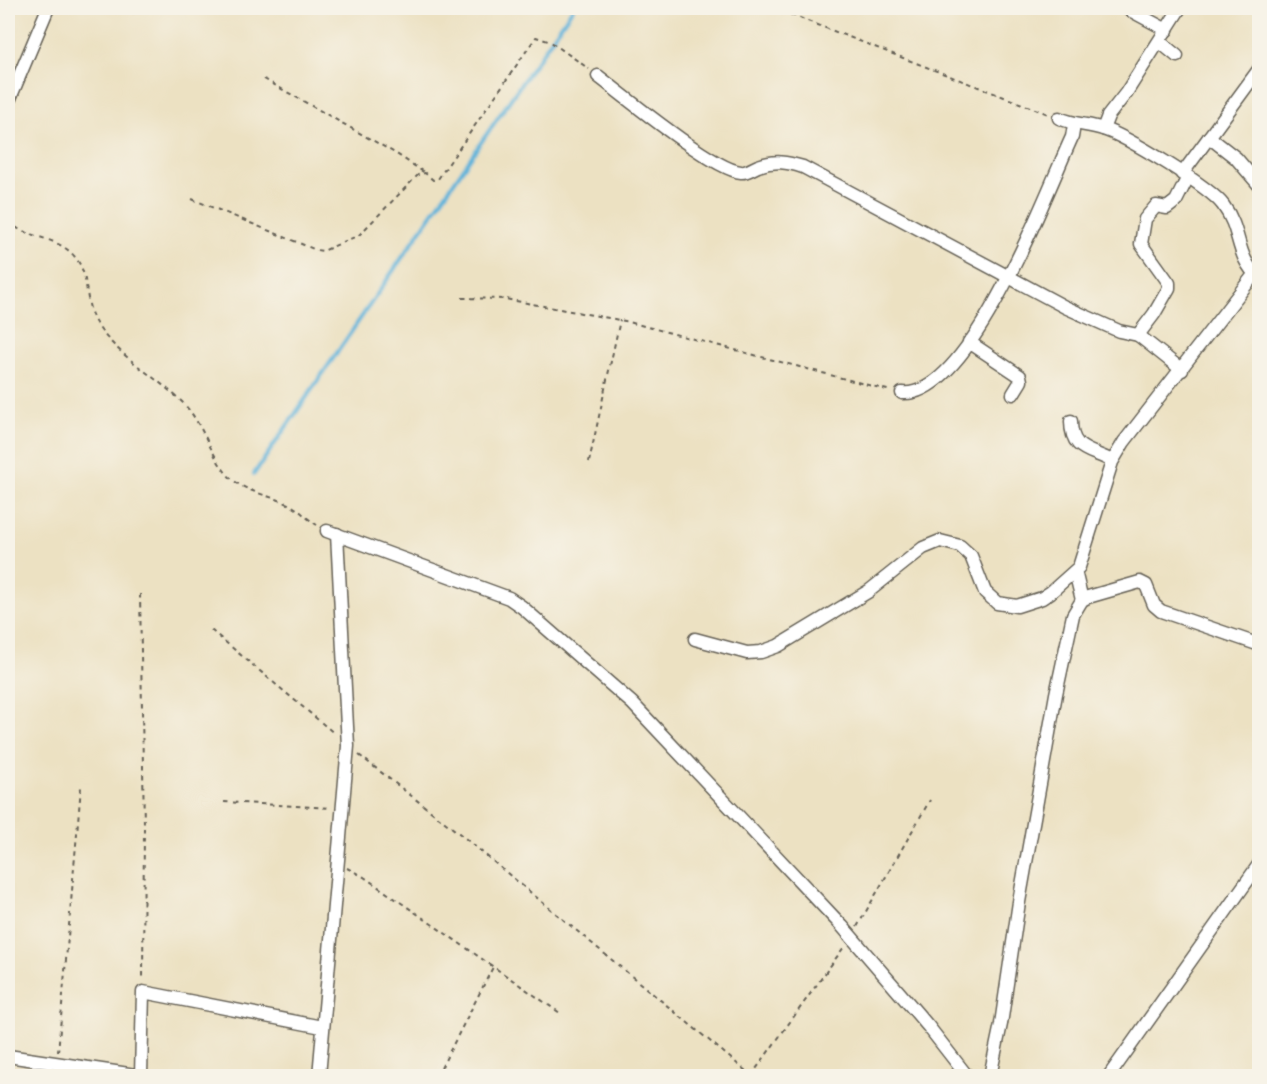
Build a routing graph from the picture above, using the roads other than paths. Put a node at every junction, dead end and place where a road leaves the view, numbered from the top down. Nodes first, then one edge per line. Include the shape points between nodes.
1 (48, 8) edge
2 (1126, 8) edge
3 (1180, 8) edge
4 (1167, 30) junction
5 (1160, 42) junction
6 (1177, 56) dead end
7 (1260, 68) edge
8 (598, 76) road end
9 (8, 103) edge
10 (1059, 118) road end
11 (1074, 125) junction
12 (1103, 129) junction
13 (1209, 137) junction
14 (1185, 175) junction
15 (1260, 186) edge
16 (1258, 273) edge
17 (1008, 278) junction
18 (1138, 335) junction
19 (969, 342) junction
20 (1182, 370) junction
21 (902, 393) road end
22 (1013, 394) dead end
23 (1071, 421) dead end
24 (1112, 461) junction
25 (1075, 571) junction
26 (1082, 600) junction
27 (695, 639) dead end
28 (1260, 645) edge
29 (1260, 863) edge
30 (322, 1027) junction
31 (8, 1056) edge
32 (141, 1076) edge
33 (319, 1077) edge
34 (967, 1077) edge
35 (990, 1077) edge
36 (1109, 1077) edge

1 - 9 street
2 - 4 street
3 - 4 street
4 - 5 street
5 - 6 street
5 - 12 street
7 - 13 street
8 - 17 street via 676,135 731,169 744,173 781,162 803,167
10 - 11 street
11 - 12 street
11 - 17 street
12 - 14 street
13 - 14 street
13 - 15 street via 1236,158
14 - 16 street via 1219,201 1232,218 1242,256
14 - 18 street via 1172,205 1156,206 1145,219 1141,244 1169,288
16 - 20 street
17 - 18 street via 1097,322
17 - 19 street
18 - 20 street
19 - 21 street via 950,369 928,388 913,394
19 - 22 street via 1020,376
20 - 24 street
23 - 24 street via 1075,443
24 - 25 street
25 - 26 street
25 - 27 street via 1042,598 1017,606 997,603 985,592 971,556 960,546 939,541 923,548 869,591 778,646 747,653
26 - 28 street via 1140,582 1146,585 1154,605 1161,611
26 - 35 street via 1073,615 1056,694
29 - 36 street
30 - 32 street via 142,992
30 - 33 street
30 - 34 street via 348,744 332,532 516,602 632,703 851,937
31 - 32 street

